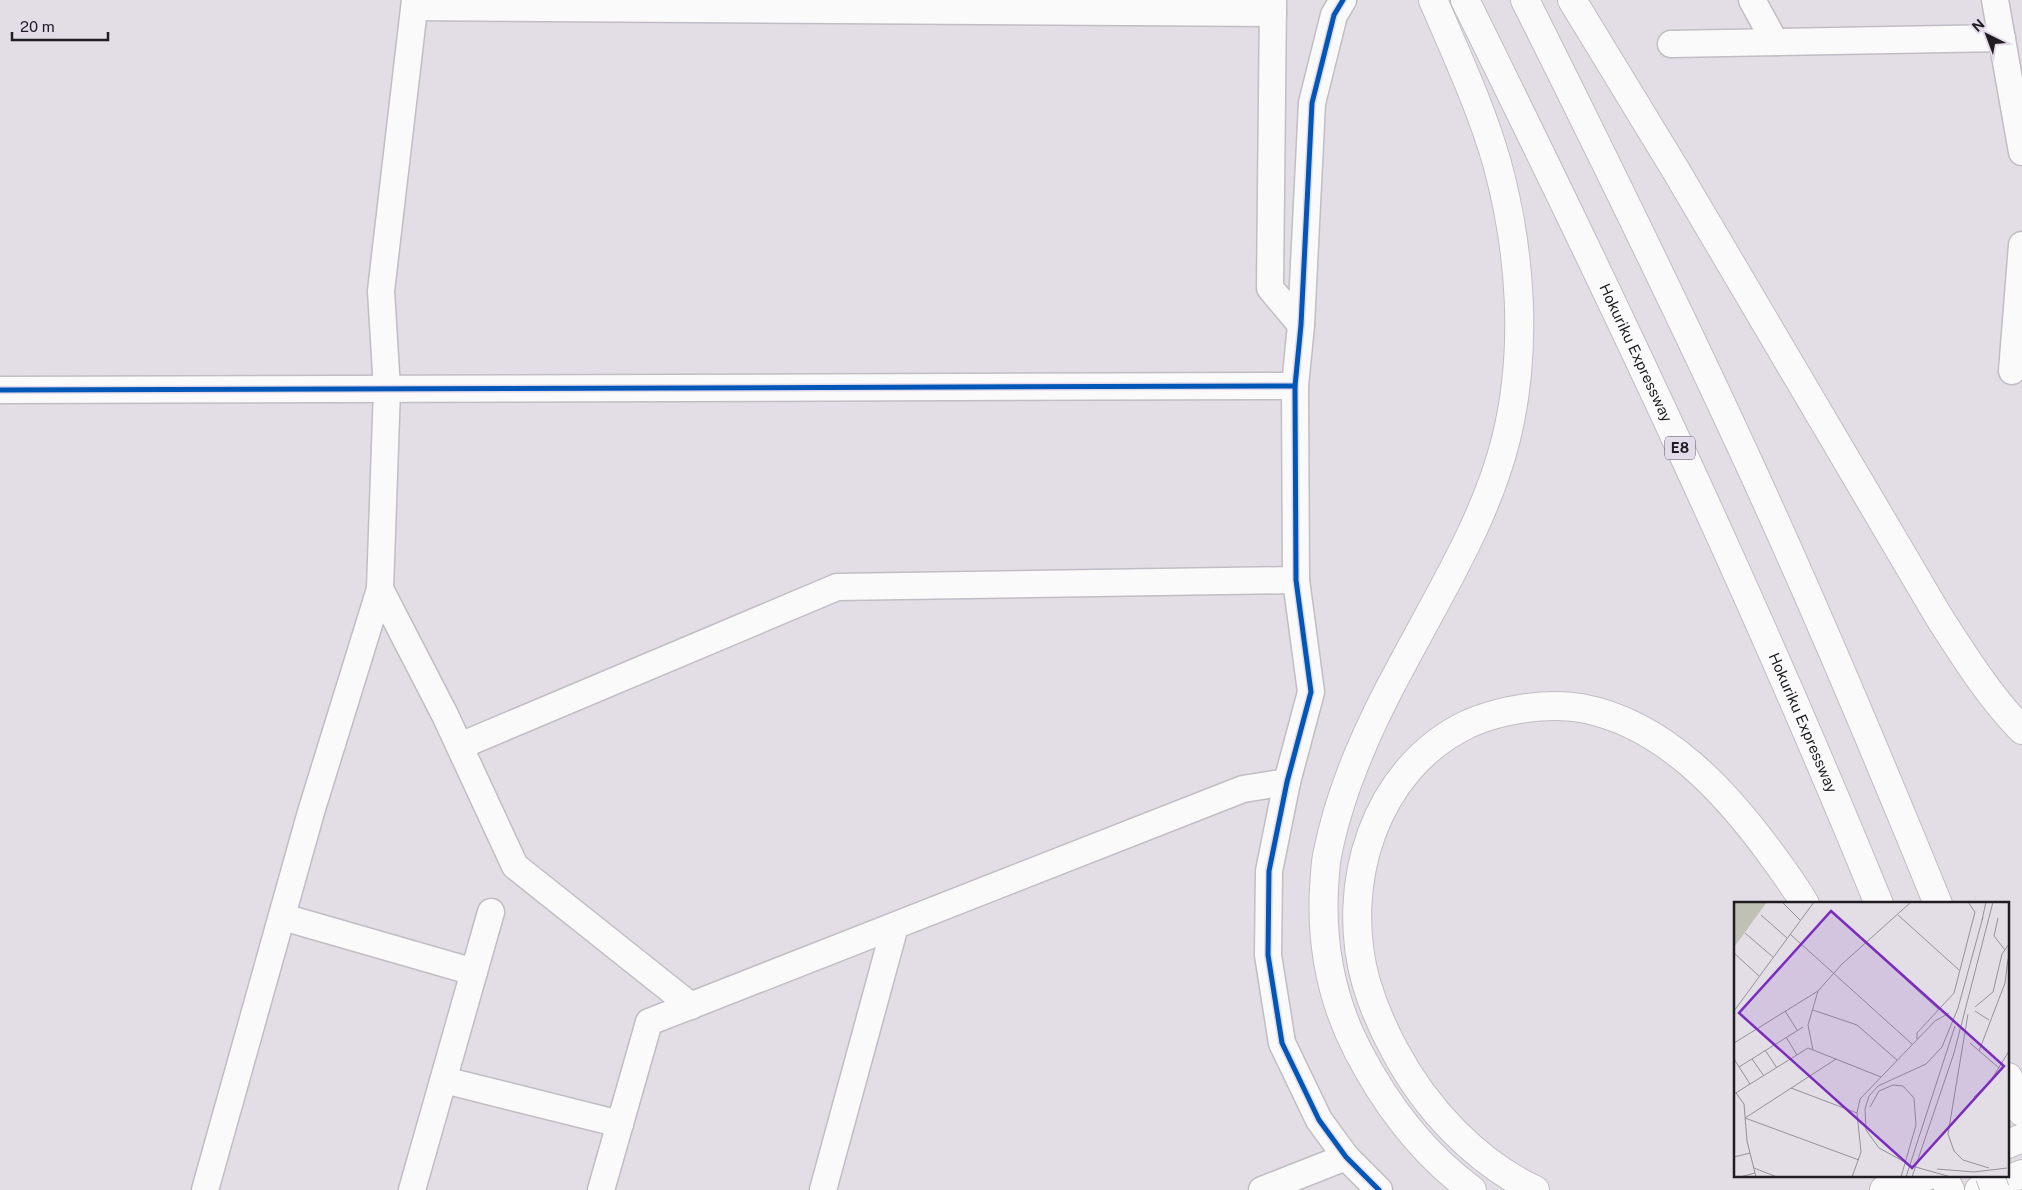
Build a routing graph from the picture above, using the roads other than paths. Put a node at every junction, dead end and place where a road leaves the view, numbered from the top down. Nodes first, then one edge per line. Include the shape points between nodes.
1 (1343, 0) edge
2 (1433, 0) edge
3 (1465, 0) edge
4 (1524, 0) edge
5 (1572, 0) edge
6 (1752, 0) edge
7 (1995, 0) edge
8 (415, 3) edge
9 (1273, 6) edge
10 (2002, 38) junction
11 (1775, 42) junction
12 (1671, 44) dead end
13 (2022, 152) edge
14 (2022, 246) edge
15 (1301, 325) junction
16 (2012, 371) dead end
17 (1295, 386) junction
18 (387, 389) junction
19 (0, 390) edge
20 (1296, 580) junction
21 (380, 589) junction
22 (2022, 730) edge
23 (460, 746) junction
24 (1287, 782) junction
25 (1804, 902) edge
26 (1878, 902) edge
27 (1937, 902) edge
28 (491, 912) dead end
29 (283, 916) junction
30 (895, 926) junction
31 (474, 972) junction
32 (691, 1006) junction
33 (444, 1080) junction
34 (2010, 1082) edge
35 (2022, 1112) edge
36 (620, 1124) junction
37 (2022, 1138) edge
38 (2010, 1143) edge
39 (1346, 1157) junction
40 (2022, 1174) edge
41 (1921, 1178) edge
42 (1944, 1178) edge
43 (1991, 1178) edge
44 (205, 1190) edge
45 (412, 1190) edge
46 (601, 1190) edge
47 (823, 1190) edge
48 (1262, 1190) edge
49 (1379, 1190) edge
50 (1472, 1190) edge
51 (1535, 1190) edge
52 (1884, 1190) edge
53 (1950, 1190) edge
54 (1979, 1190) edge
55 (1995, 1190) edge

1 - 15 street via 1334,16 1312,103
2 - 50 highway via 1474,95 1496,163 1512,234 1519,302 1518,371 1506,439 1483,508 1396,676 1344,792 1326,858 1322,918 1329,976 1348,1031 1374,1082 1407,1128 1449,1173
3 - 26 highway, Hokuriku Expressway / E8 via 1702,494 1838,802
4 - 27 highway via 1624,197 1754,474
5 - 22 highway via 1939,616 1972,669
6 - 11 street
7 - 10 street
8 - 9 street
8 - 18 street via 381,291
9 - 15 street via 1270,288
10 - 11 street
10 - 13 street
11 - 12 street
14 - 16 street
15 - 17 street
17 - 18 street
17 - 20 street
18 - 19 street
18 - 21 street
20 - 23 street via 837,587
20 - 24 street via 1311,692
21 - 23 street
21 - 29 street via 311,812
23 - 32 street via 515,866
24 - 30 street via 1243,789
24 - 39 street via 1269,870 1268,955 1282,1043 1320,1120
25 - 51 highway via 1753,829 1711,783 1669,747 1627,722 1580,708 1534,706 1487,716 1447,734 1412,764 1387,798 1370,837 1359,882 1358,929 1366,981 1382,1027 1408,1075 1439,1114 1474,1149 1515,1180
28 - 31 street
29 - 31 street
29 - 44 street
30 - 32 street
30 - 47 street
31 - 33 street
32 - 36 street via 649,1022
33 - 36 street
33 - 45 street
34 - 35 highway
36 - 46 street
37 - 38 highway
39 - 48 street
39 - 49 street
40 - 54 highway
41 - 52 highway
42 - 53 highway
43 - 55 highway, bridge

